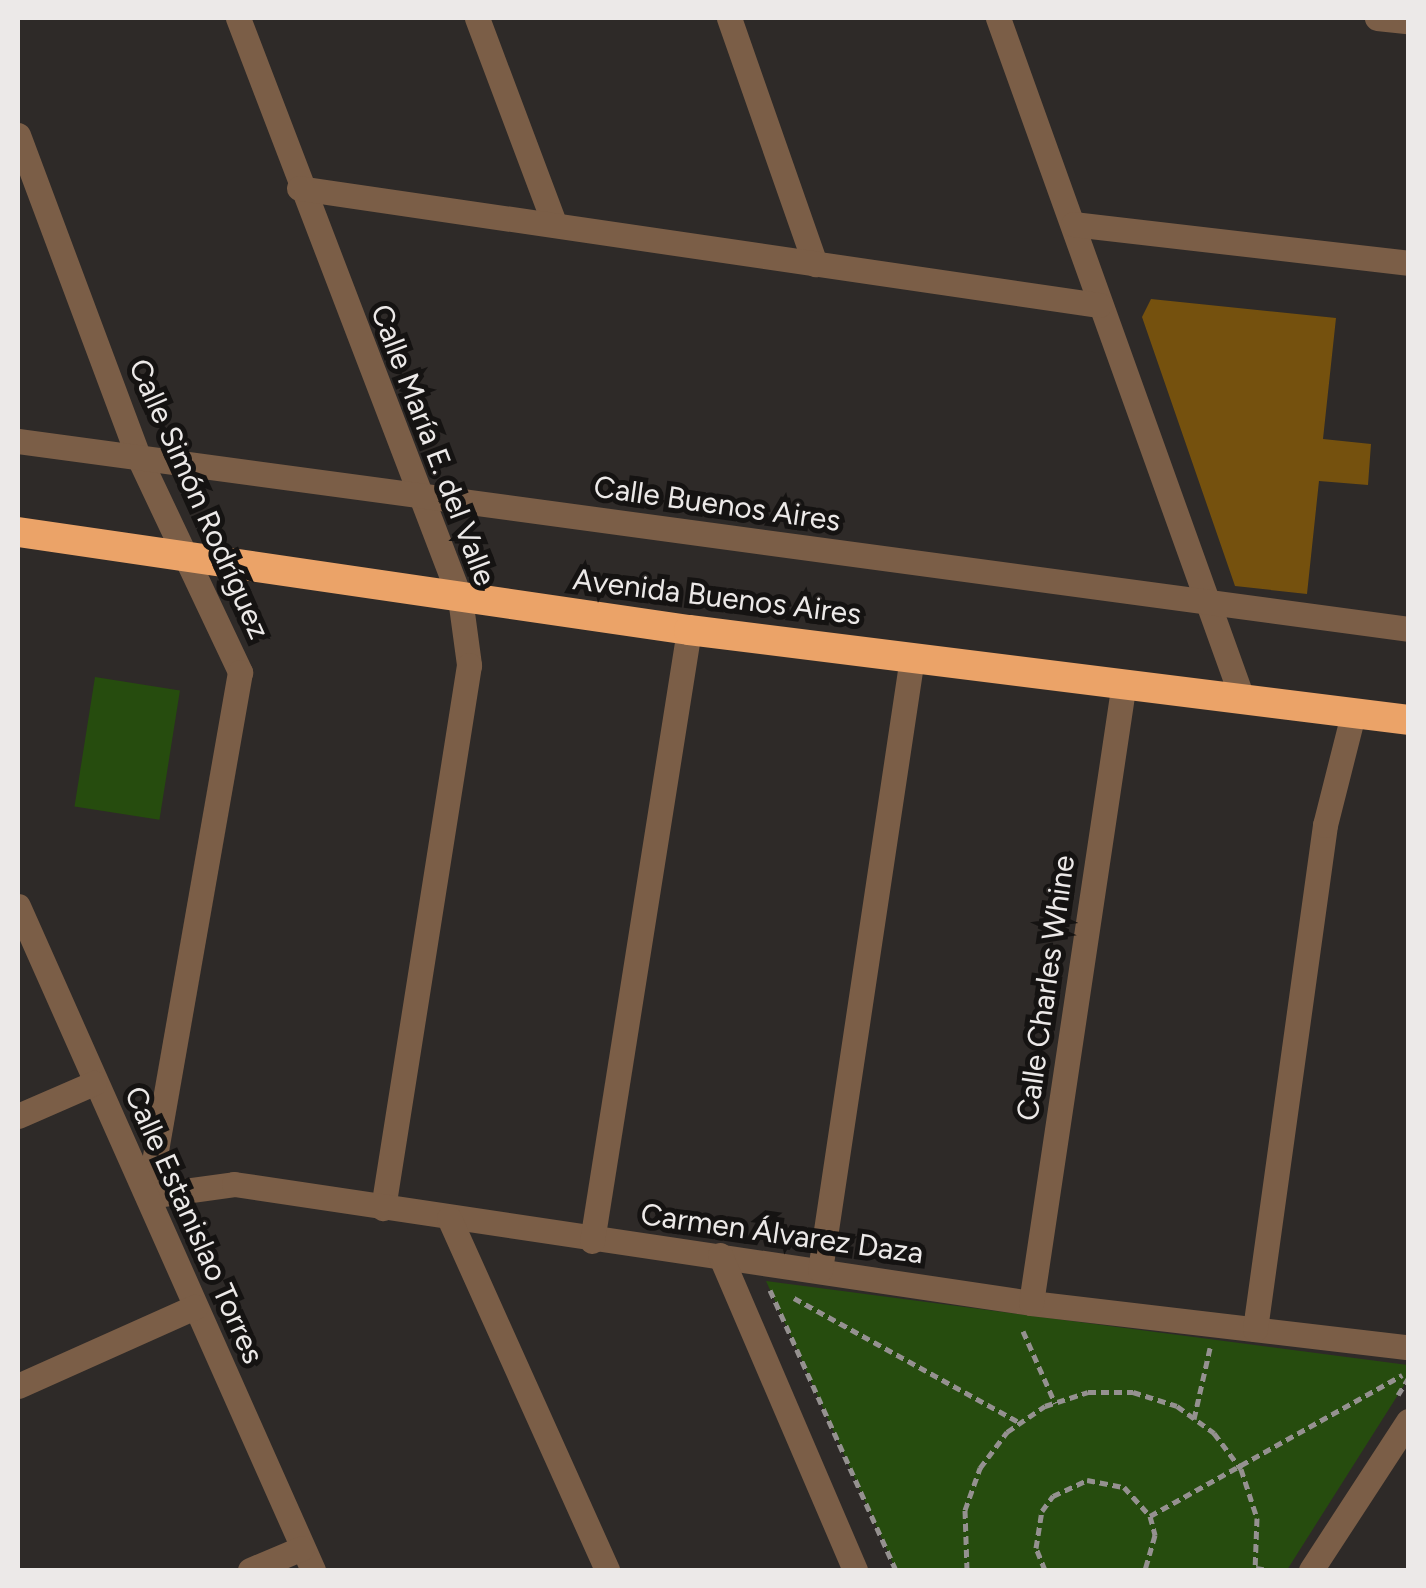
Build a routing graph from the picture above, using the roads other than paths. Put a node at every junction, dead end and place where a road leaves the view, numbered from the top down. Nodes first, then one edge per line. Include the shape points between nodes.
1 (238, 18) edge
2 (477, 18) edge
3 (729, 18) edge
4 (998, 18) edge
5 (1377, 18) edge
6 (1408, 21) edge
7 (18, 135) edge
8 (298, 188) junction
9 (554, 223) junction
10 (1073, 224) junction
11 (1408, 263) edge
12 (814, 264) junction
13 (1100, 305) junction
14 (18, 442) edge
15 (139, 458) junction
16 (418, 495) junction
17 (18, 532) edge
18 (181, 554) junction
19 (460, 598) junction
20 (1206, 604) junction
21 (1408, 628) edge
22 (689, 630) junction
23 (912, 657) junction
24 (1124, 682) junction
25 (1242, 698) junction
26 (1353, 714) junction
27 (1408, 720) edge
28 (18, 906) edge
29 (94, 1082) junction
30 (18, 1116) edge
31 (148, 1196) junction
32 (383, 1208) junction
33 (449, 1218) junction
34 (592, 1241) junction
35 (720, 1255) junction
36 (820, 1270) junction
37 (196, 1307) junction
38 (1024, 1309) junction
39 (1255, 1329) junction
40 (1408, 1347) edge
41 (18, 1386) edge
42 (1408, 1421) edge
43 (308, 1559) edge
44 (250, 1570) edge
45 (607, 1570) edge
46 (855, 1570) edge
47 (1311, 1570) edge

1 - 8 street, Calle María E. del Valle
2 - 9 street
3 - 12 street
4 - 10 street
5 - 6 street
7 - 15 street, Calle Simón Rodríguez
8 - 9 street
8 - 16 street, Calle María E. del Valle
9 - 12 street
10 - 11 street
10 - 13 street
12 - 13 street
13 - 20 street
14 - 15 street, Calle Buenos Aires
15 - 16 street, Calle Buenos Aires
15 - 18 street, Calle Simón Rodríguez
16 - 19 street, Calle María E. del Valle
16 - 20 street, Calle Buenos Aires
17 - 18 highway, Avenida Buenos Aires
18 - 19 highway, Avenida Buenos Aires
18 - 31 street, Calle Simón Rodríguez via 240,672
19 - 22 highway, Avenida Buenos Aires
19 - 32 street, Calle María E. del Valle via 468,666
20 - 21 street, Calle Buenos Aires
20 - 25 street
22 - 23 highway, Avenida Buenos Aires
22 - 34 street
23 - 24 highway, Avenida Buenos Aires
23 - 36 street
24 - 25 highway, Avenida Buenos Aires
24 - 38 street, Calle Charles Whine
25 - 26 highway, Avenida Buenos Aires
26 - 27 highway, Avenida Buenos Aires
26 - 39 street via 1325,826
28 - 29 street, Calle Estanislao Torres
29 - 30 street
29 - 31 street, Calle Estanislao Torres
31 - 32 street, Carmen Álvarez Daza via 234,1184
31 - 37 street, Calle Estanislao Torres
32 - 33 street, Carmen Álvarez Daza
33 - 34 street, Carmen Álvarez Daza
33 - 45 street
34 - 35 street, Carmen Álvarez Daza
35 - 36 street, Carmen Álvarez Daza
35 - 46 street
36 - 38 street, Carmen Álvarez Daza
37 - 41 street
37 - 43 street, Calle Estanislao Torres
38 - 39 street, Carmen Álvarez Daza
39 - 40 street, Carmen Álvarez Daza
42 - 47 street
43 - 44 street

